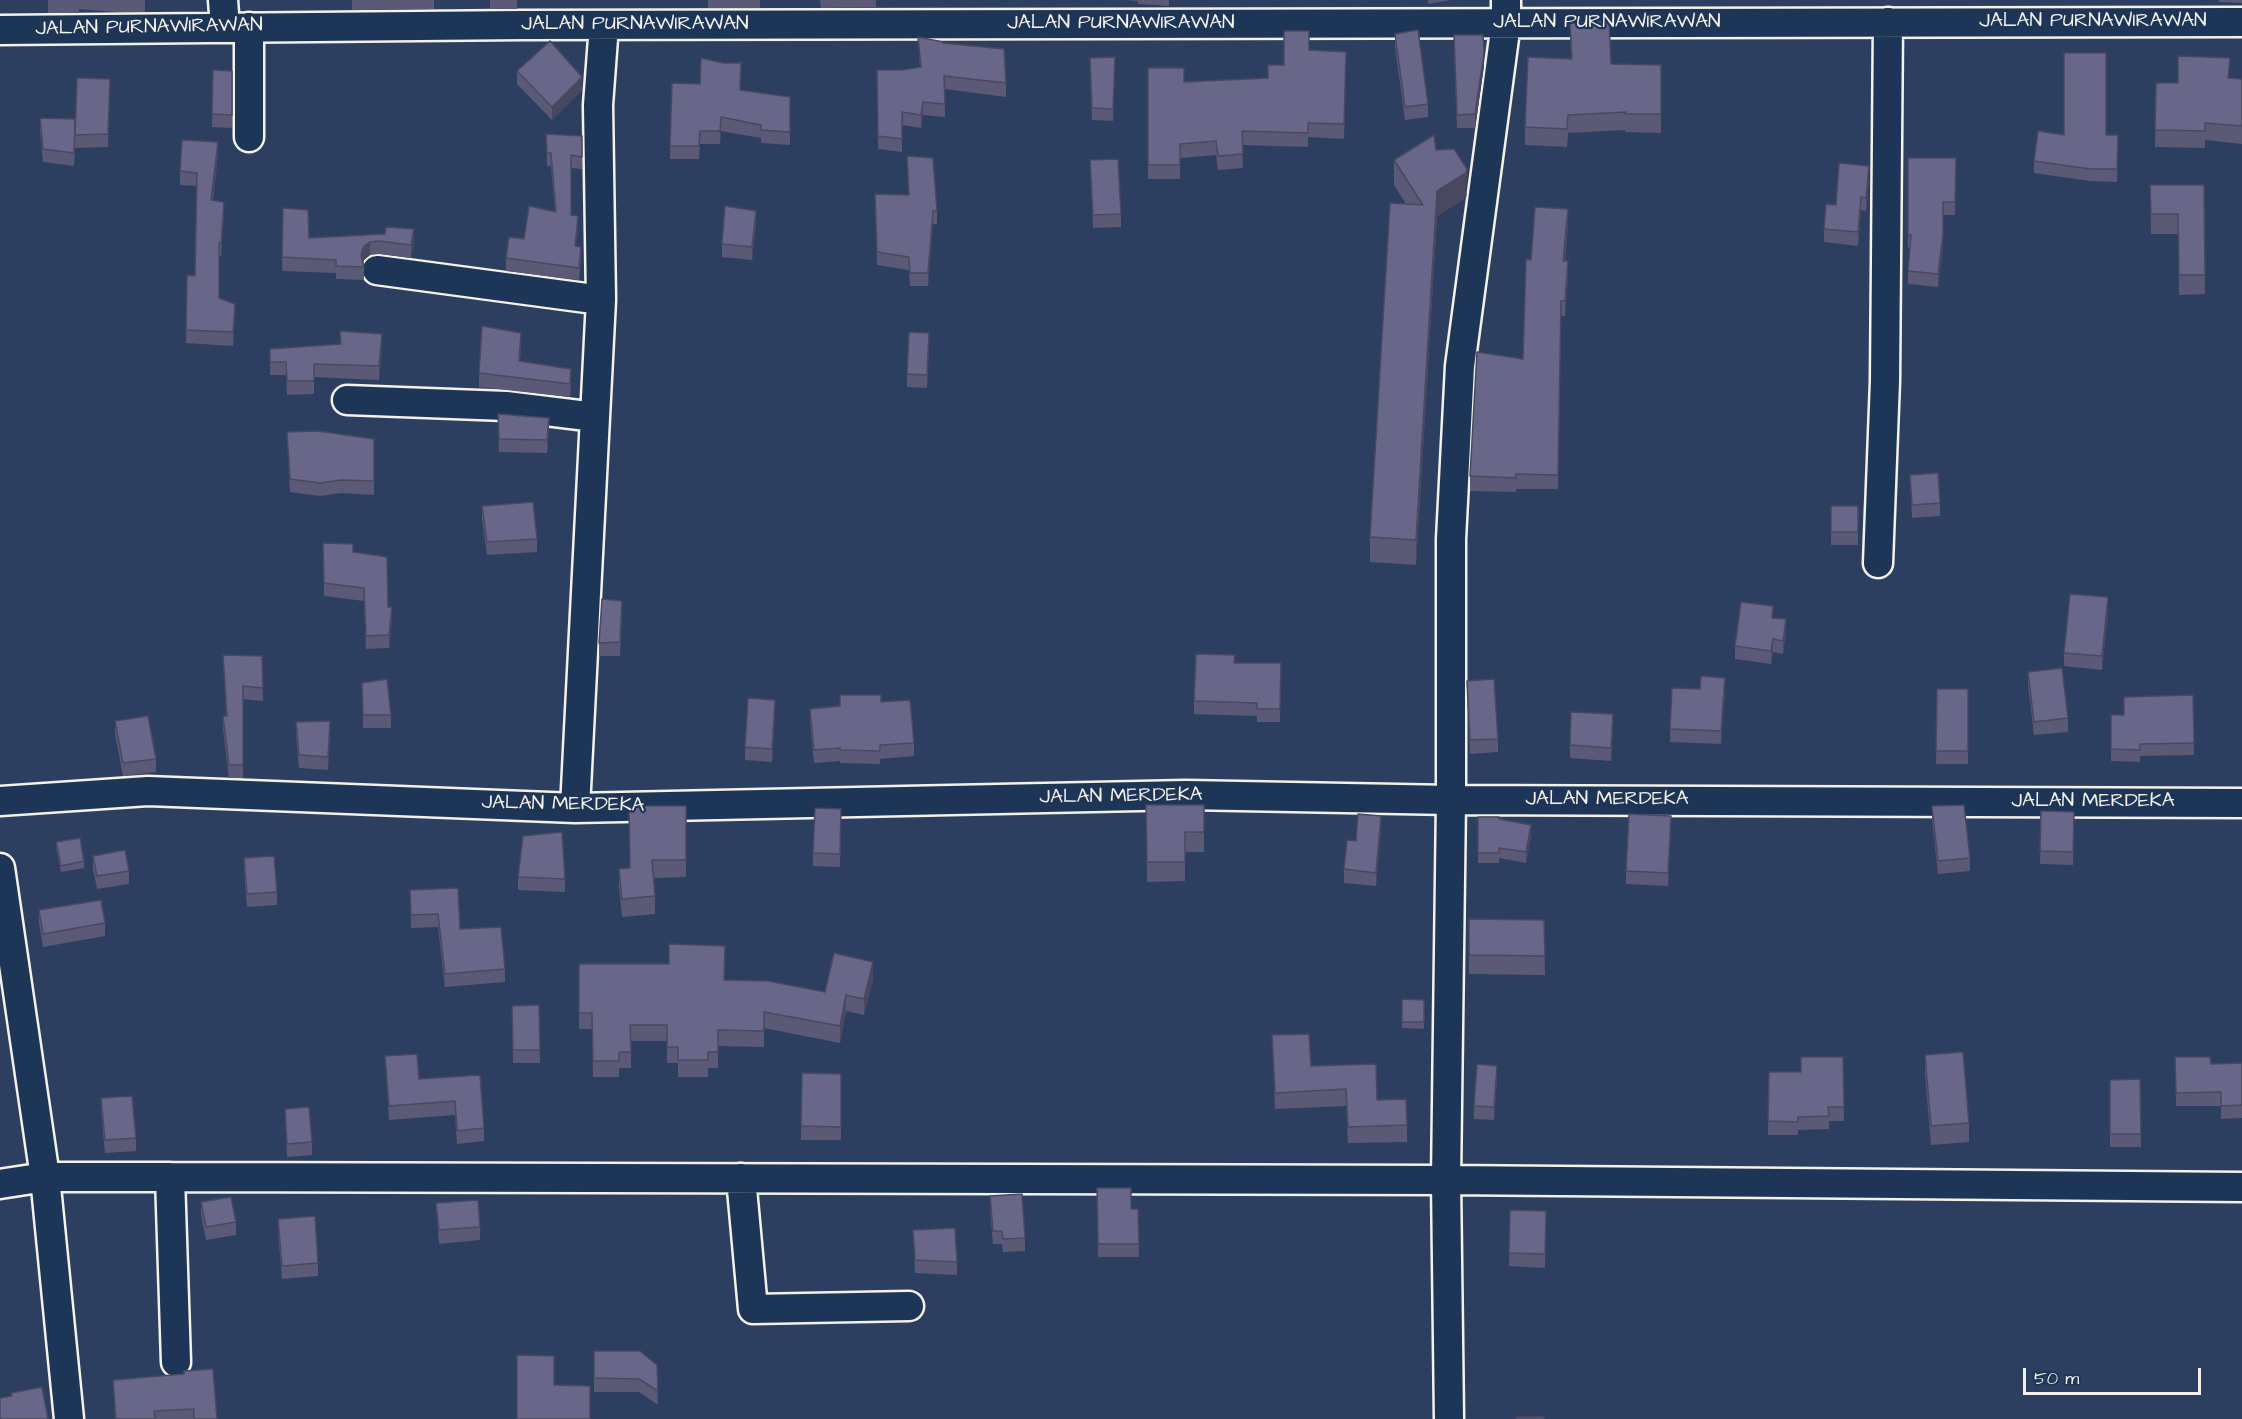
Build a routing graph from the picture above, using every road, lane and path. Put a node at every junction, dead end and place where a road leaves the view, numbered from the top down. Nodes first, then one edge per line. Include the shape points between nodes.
1 (1506, 11) edge
2 (232, 18) edge
3 (1888, 22) junction
4 (2242, 22) edge
5 (604, 25) junction
6 (0, 30) edge
7 (249, 137) dead end
8 (377, 270) dead end
9 (601, 300) junction
10 (347, 400) dead end
11 (595, 417) junction
12 (1878, 563) dead end
13 (1451, 800) junction
14 (0, 801) edge
15 (2242, 803) edge
16 (575, 808) junction
17 (0, 868) edge
18 (45, 1177) junction
19 (170, 1177) junction
20 (741, 1178) junction
21 (1446, 1179) junction
22 (0, 1184) edge
23 (2242, 1187) edge
24 (909, 1306) dead end
25 (176, 1362) dead end
26 (69, 1419) edge
27 (1449, 1419) edge

1 - 3 street, JALAN PURNAWIRAWAN
1 - 5 street, JALAN PURNAWIRAWAN
1 - 13 street via 1460,366 1451,539
2 - 5 street, JALAN PURNAWIRAWAN
2 - 6 street, JALAN PURNAWIRAWAN
2 - 7 street
3 - 4 street, JALAN PURNAWIRAWAN
3 - 12 street via 1885,381
5 - 9 street via 598,105
8 - 9 street
9 - 11 street
10 - 11 street via 506,406
11 - 16 street
13 - 15 street, JALAN MERDEKA
13 - 16 street, JALAN MERDEKA via 1186,795
13 - 21 street
14 - 16 street, JALAN MERDEKA via 148,791
17 - 18 street
18 - 19 street
18 - 22 street
18 - 26 street
19 - 20 street
19 - 25 street
20 - 21 street
20 - 24 street via 753,1309
21 - 23 street
21 - 27 street

